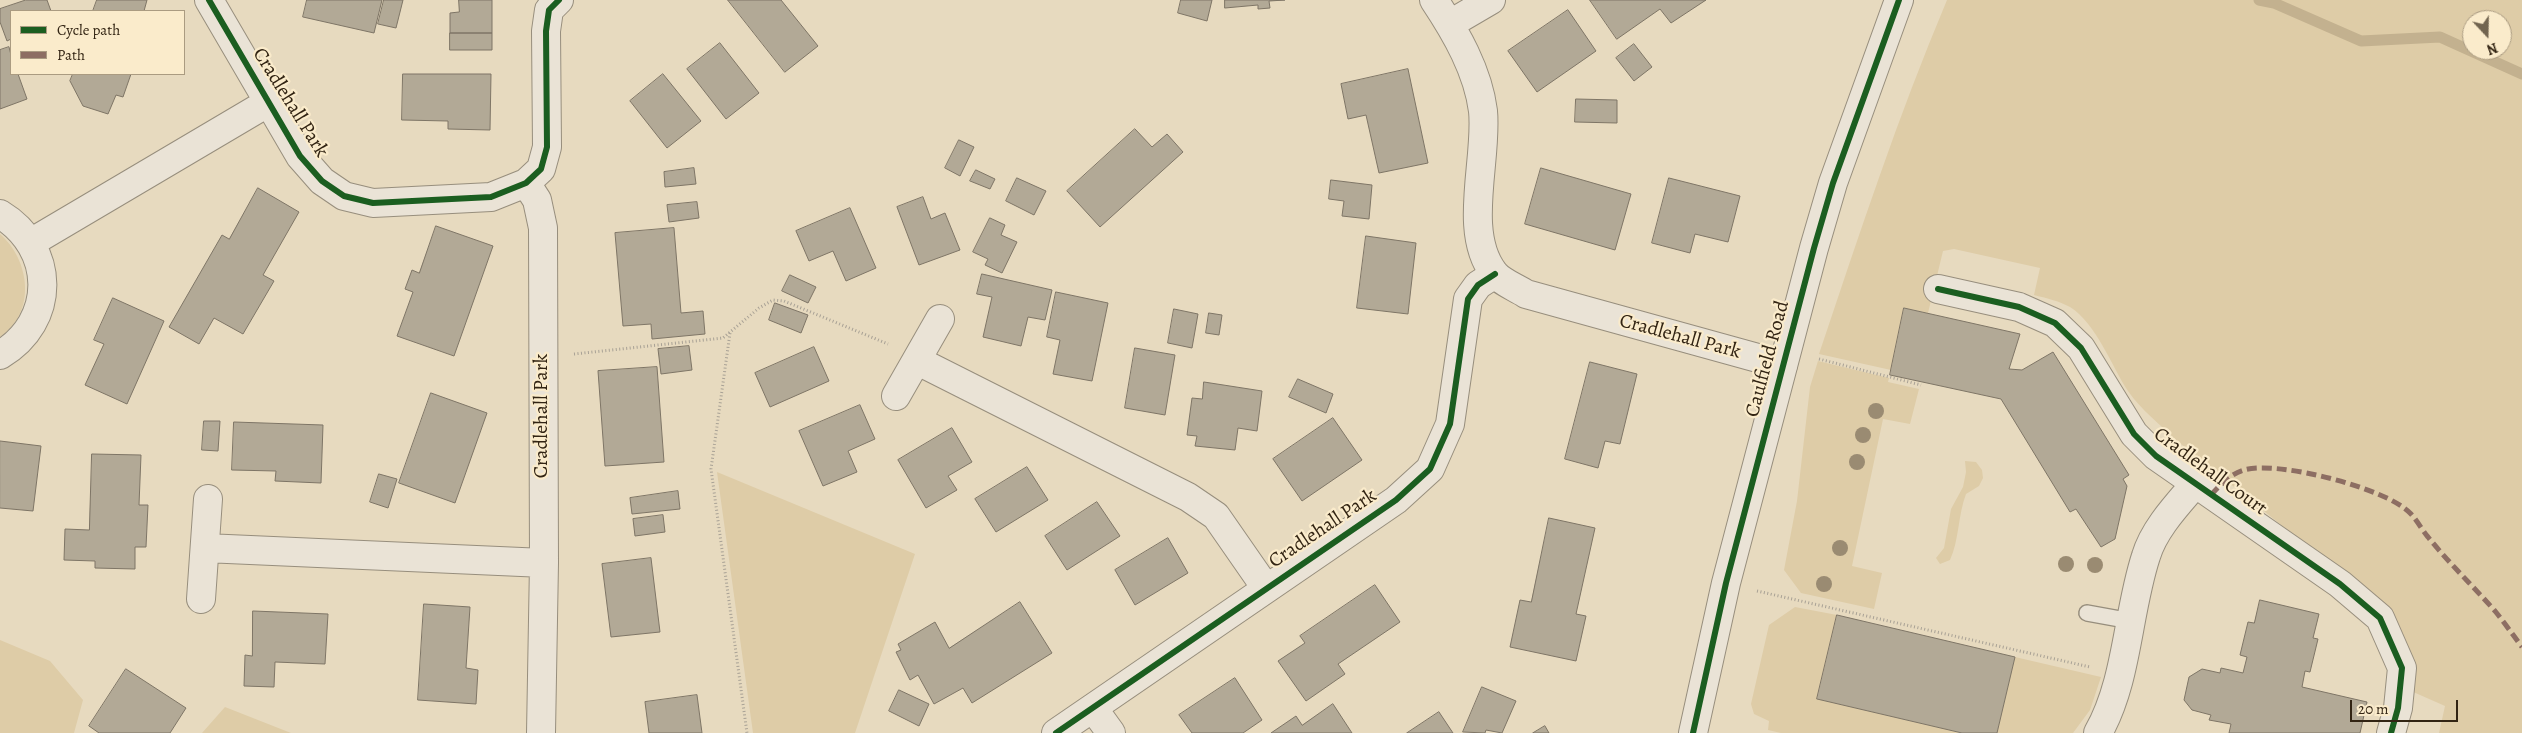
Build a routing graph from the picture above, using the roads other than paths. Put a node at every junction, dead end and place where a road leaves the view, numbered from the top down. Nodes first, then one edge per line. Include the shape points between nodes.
1 (209, 0) edge
2 (559, 0) edge
3 (1434, 0) edge
4 (1491, 0) edge
5 (1899, 0) edge
6 (1450, 24) junction
7 (269, 102) junction
8 (526, 184) junction
9 (0, 214) edge
10 (32, 242) junction
11 (1495, 274) junction
12 (1938, 289) dead end
13 (940, 319) dead end
14 (0, 355) edge
15 (918, 361) junction
16 (1783, 365) junction
17 (896, 396) dead end
18 (2195, 484) junction
19 (208, 499) dead end
20 (205, 548) junction
21 (544, 563) junction
22 (1266, 588) junction
23 (201, 600) dead end
24 (2087, 613) dead end
25 (2131, 621) junction
26 (1093, 708) junction
27 (1697, 732) edge
28 (541, 733) edge
29 (1056, 733) edge
30 (1111, 733) edge
31 (2098, 733) edge
32 (2391, 733) edge

1 - 7 street, Cradlehall Park
2 - 8 street, Cradlehall Park via 549,10 546,31 547,147 541,170
3 - 6 street
4 - 6 street
5 - 16 street, Caulfield Road via 1833,183
6 - 11 street via 1471,67 1483,111 1479,208 1481,245
7 - 8 street, Cradlehall Park via 300,156 322,181 344,196 373,203 492,197
7 - 10 street, Cradlehall Park
8 - 21 street, Cradlehall Park via 537,200 543,228
9 - 10 street via 15,223
10 - 14 street via 42,269 42,297 33,324 15,346
11 - 16 street, Cradlehall Park via 1526,294
11 - 22 street, Cradlehall Park via 1478,285 1468,299 1450,424 1430,469 1396,500
12 - 18 street, Cradlehall Court via 2019,306 2055,323 2081,348 2134,434 2156,456
13 - 15 street
15 - 17 street
15 - 22 street, Cradlehall Park via 1188,497 1216,516
16 - 27 street, Caulfield Road via 1726,583
18 - 25 street, Cradlehall Court via 2168,516 2146,555
18 - 32 street, Cradlehall Court via 2340,584 2380,618 2402,668 2398,708
19 - 20 street
20 - 21 street
20 - 23 street
21 - 28 street, Cradlehall Park
22 - 26 street, Cradlehall Park
24 - 25 lane
25 - 31 street, Cradlehall Court via 2120,673 2107,717
26 - 29 street, Cradlehall Park
26 - 30 street

